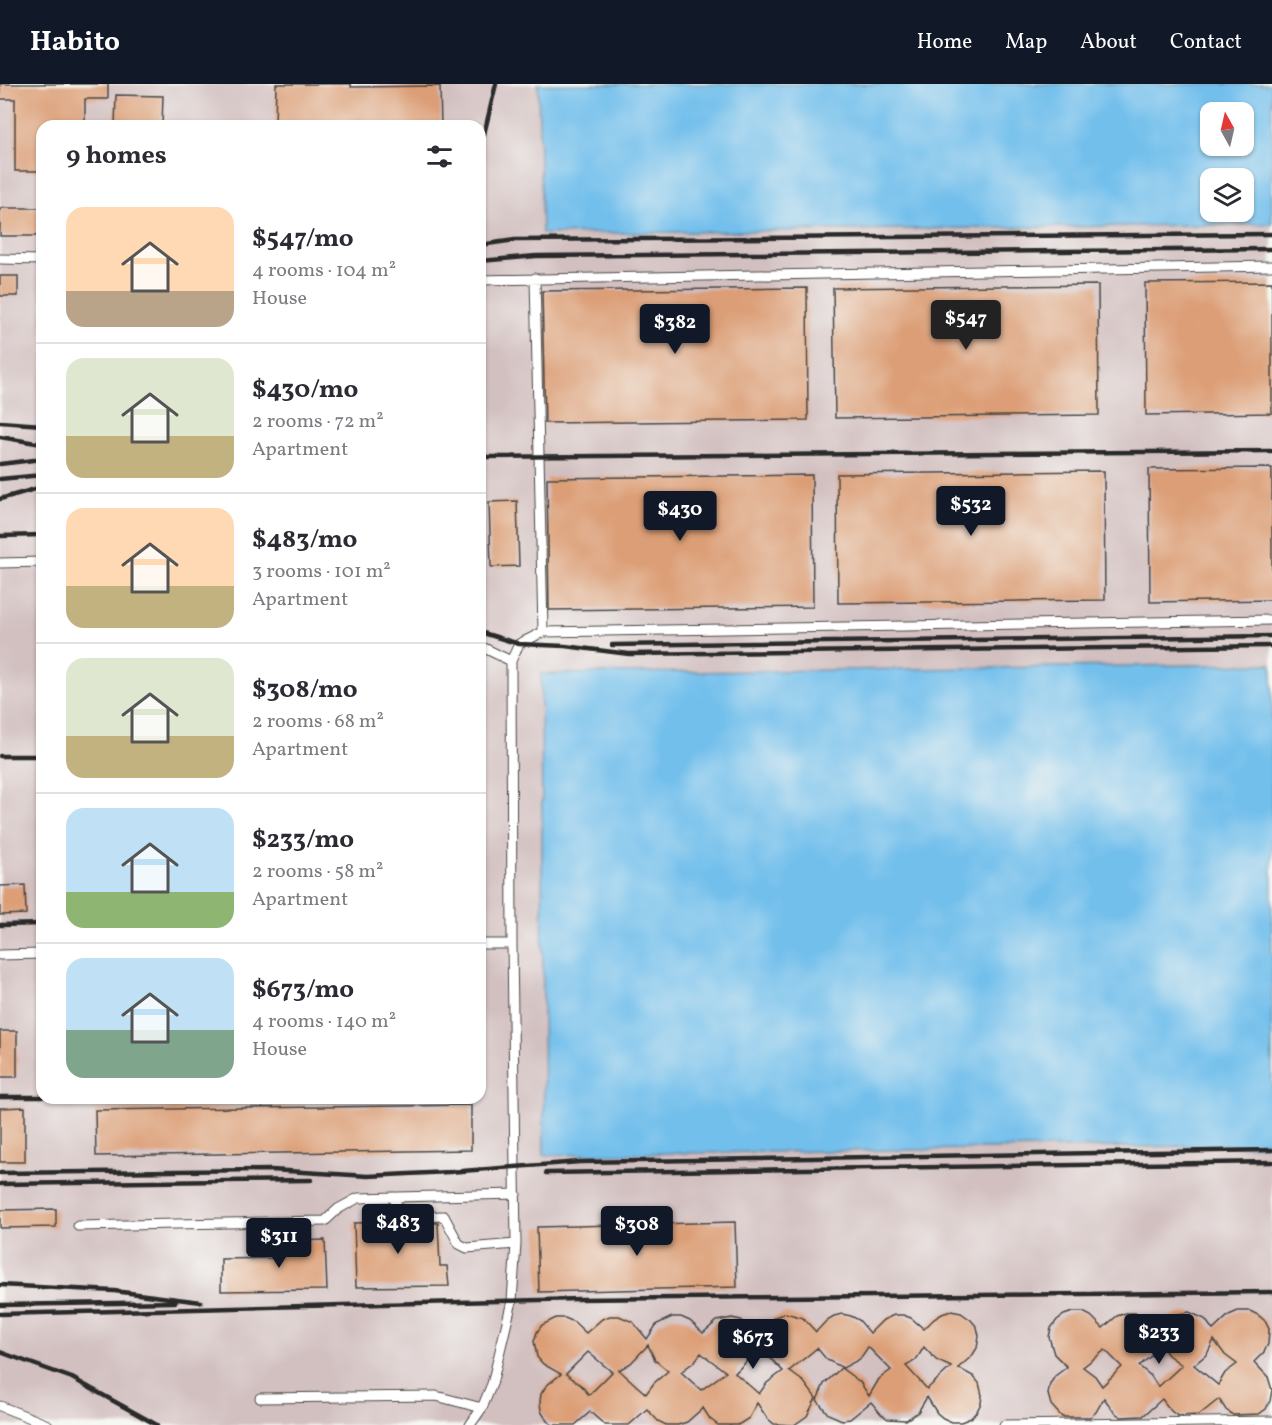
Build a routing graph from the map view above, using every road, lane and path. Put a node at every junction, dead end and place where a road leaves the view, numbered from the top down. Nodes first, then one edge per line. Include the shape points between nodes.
1 (0, 259) edge
2 (36, 260) edge
3 (1272, 266) edge
4 (535, 278) junction
5 (486, 280) edge
6 (36, 562) edge
7 (0, 563) edge
8 (1272, 620) edge
9 (543, 632) junction
10 (486, 649) edge
11 (511, 661) junction
12 (486, 944) edge
13 (512, 944) junction
14 (36, 954) edge
15 (0, 955) edge
16 (516, 1194) junction
17 (393, 1197) junction
18 (78, 1226) dead end
19 (516, 1244) junction
20 (260, 1398) dead end
21 (0, 1406) edge
22 (482, 1408) junction
23 (1272, 1421) edge
24 (48, 1425) edge
25 (470, 1425) edge
26 (1004, 1425) edge

1 - 2 lane
3 - 4 lane
4 - 5 lane
4 - 9 lane
6 - 7 lane
8 - 9 lane
9 - 11 lane via 519,644
10 - 11 lane
11 - 13 lane
12 - 13 lane
13 - 16 lane
14 - 15 lane
16 - 17 lane
16 - 19 lane
17 - 18 lane via 358,1198 326,1221
17 - 19 lane via 403,1217 444,1216 459,1244 467,1248
19 - 22 lane via 512,1300 492,1384
20 - 22 lane via 436,1396
21 - 24 lane
22 - 25 lane
23 - 26 lane

